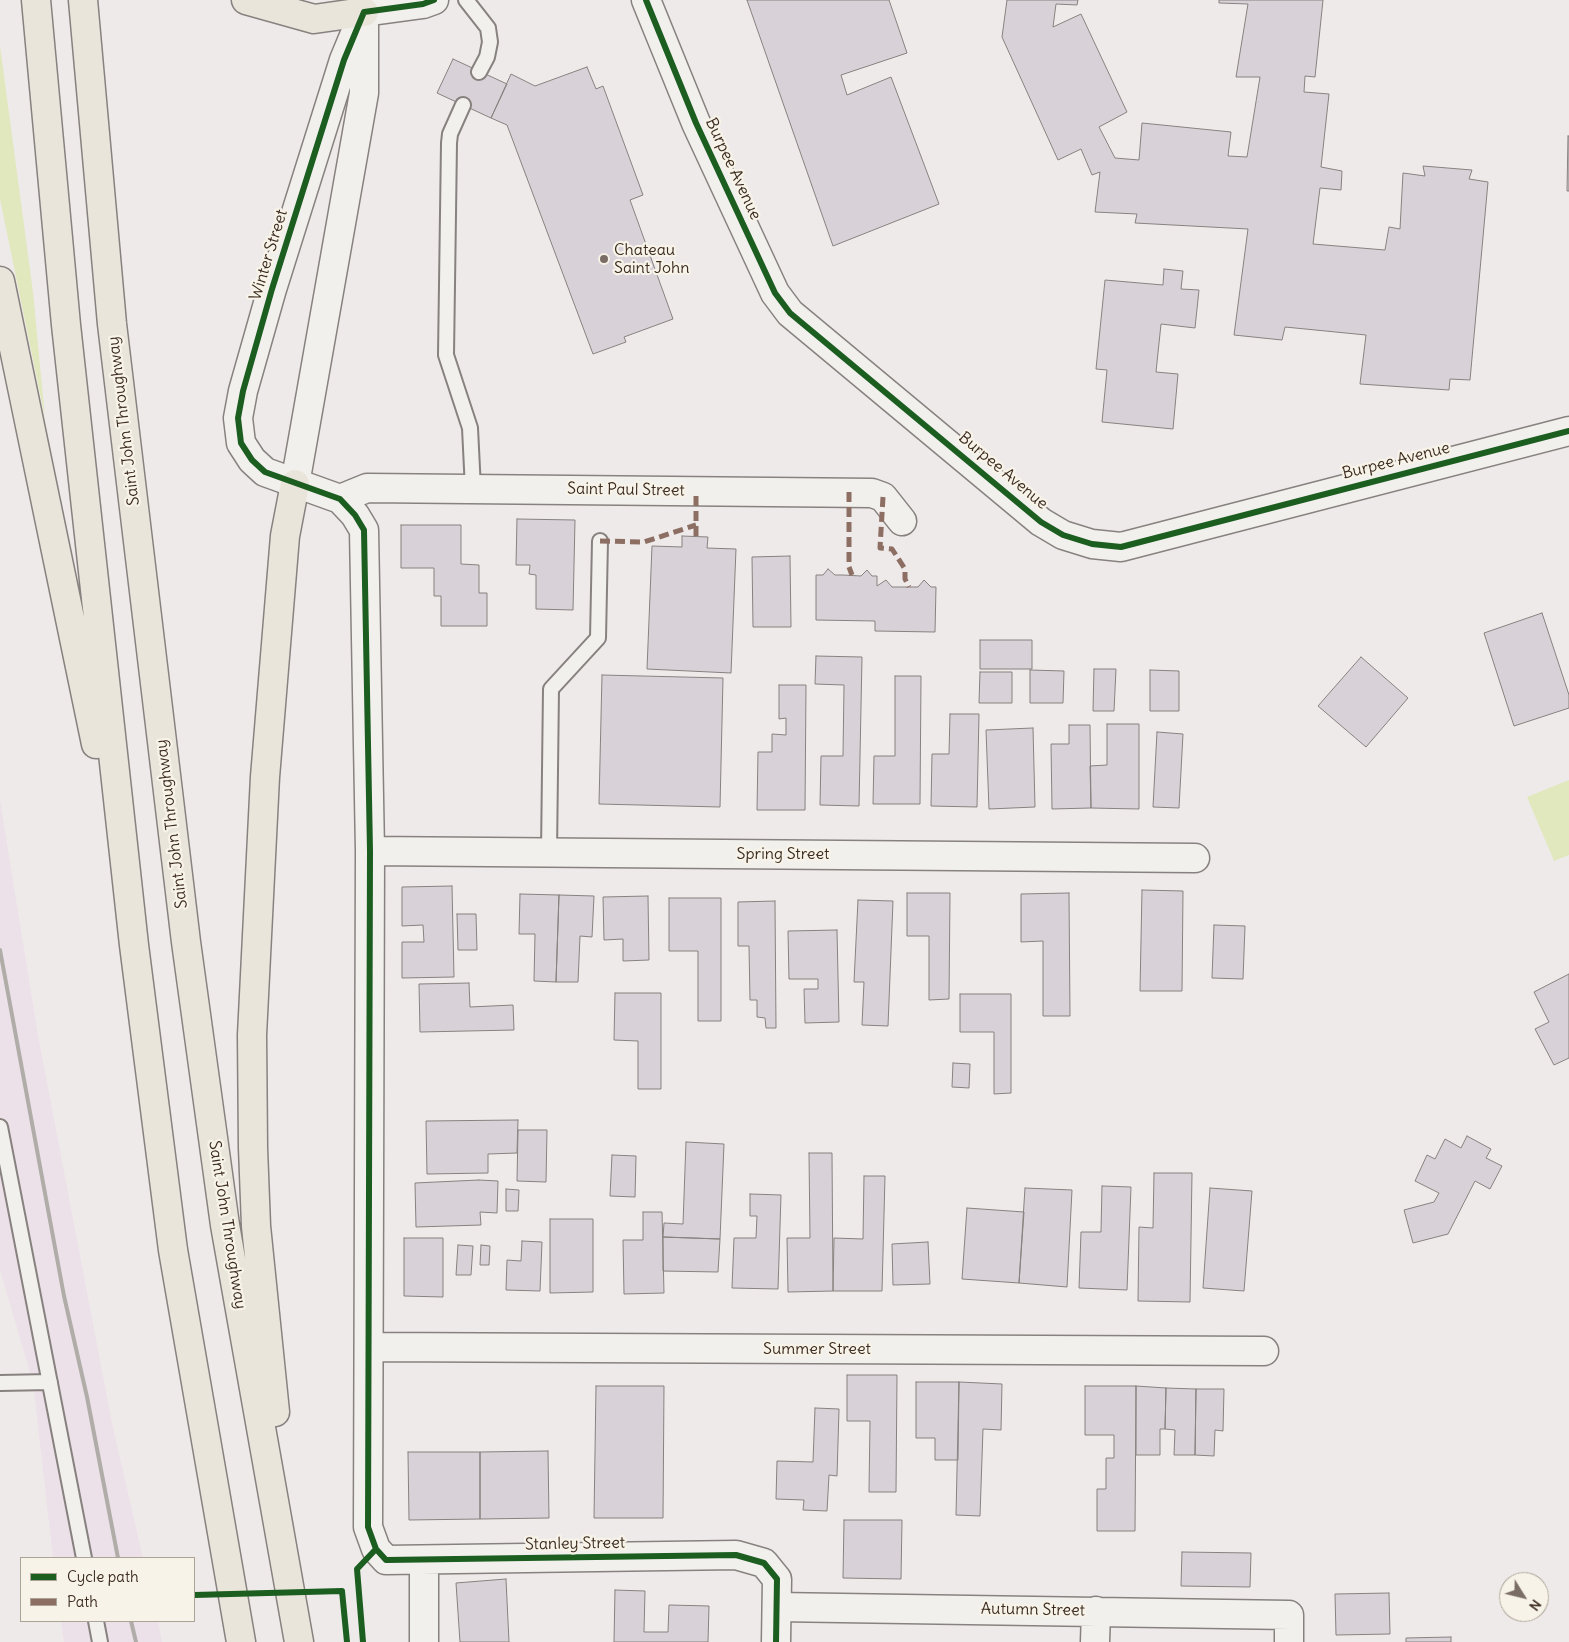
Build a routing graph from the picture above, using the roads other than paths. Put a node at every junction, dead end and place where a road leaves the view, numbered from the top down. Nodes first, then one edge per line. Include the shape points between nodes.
1 (36, 0) edge
2 (83, 0) edge
3 (246, 0) edge
4 (434, 0) edge
5 (466, 0) edge
6 (646, 0) edge
7 (364, 6) edge
8 (479, 72) dead end
9 (463, 105) dead end
10 (0, 281) edge
11 (1569, 431) edge
12 (295, 484) junction
13 (473, 489) junction
14 (340, 499) junction
15 (902, 521) dead end
16 (600, 541) dead end
17 (370, 851) junction
18 (549, 852) junction
19 (1195, 858) dead end
20 (134, 946) junction
21 (0, 1127) edge
22 (370, 1347) junction
23 (1264, 1351) dead end
24 (50, 1382) junction
25 (0, 1384) edge
26 (84, 1557) edge
27 (424, 1560) junction
28 (777, 1607) junction
29 (1096, 1611) junction
30 (96, 1622) edge
31 (297, 1631) edge
32 (100, 1642) edge
33 (241, 1642) edge
34 (424, 1642) edge
35 (776, 1642) edge
36 (1095, 1642) edge
37 (1289, 1642) edge

1 - 20 highway via 67,335
2 - 31 highway, Saint John Throughway via 112,324 186,942 224,1225
3 - 7 highway via 314,19
4 - 7 street via 423,4
5 - 8 lane via 488,28 487,57
6 - 11 street, Burpee Avenue via 700,132 775,293 790,313 1041,522 1063,536 1092,544 1121,546
7 - 12 street via 364,93
7 - 12 street, Winter Street via 272,289 238,418 241,443 252,460 265,472
9 - 13 lane via 449,143 446,355 470,428
10 - 20 highway via 99,757
12 - 14 street, Winter Street
12 - 31 highway via 285,536 265,777 252,1035 252,1120 256,1226
13 - 14 street, Saint Paul Street via 367,488
13 - 15 street, Saint Paul Street via 872,493 883,497
14 - 17 street via 364,530
16 - 18 lane via 598,638 551,689
17 - 18 street, Spring Street
17 - 22 street
18 - 19 street, Spring Street
20 - 33 highway via 173,1250
21 - 24 lane
22 - 23 street, Summer Street
22 - 27 street, Stanley Street via 368,1527 381,1554
24 - 25 lane
24 - 26 lane
27 - 28 street, Stanley Street via 736,1555 764,1564 778,1579
27 - 34 street
28 - 29 street, Autumn Street
28 - 35 street
29 - 36 street
29 - 37 street, Autumn Street via 1289,1615
30 - 32 lane

